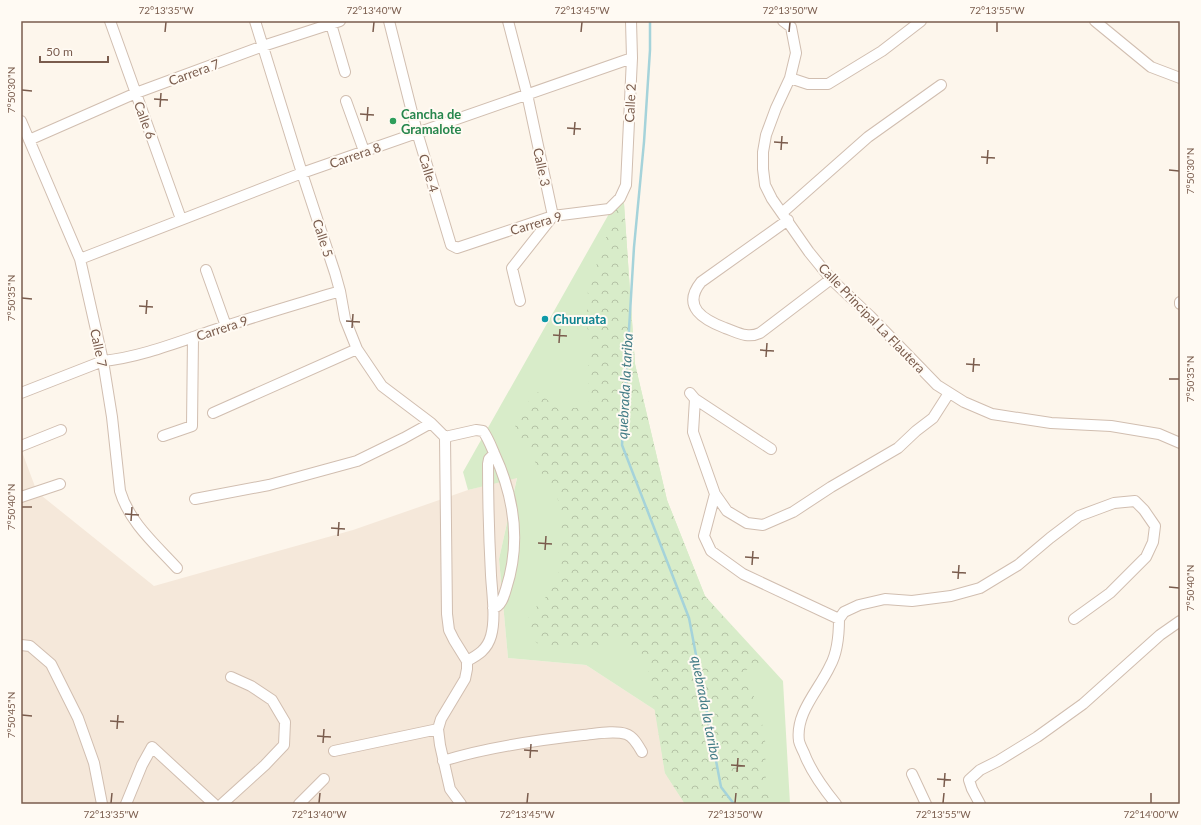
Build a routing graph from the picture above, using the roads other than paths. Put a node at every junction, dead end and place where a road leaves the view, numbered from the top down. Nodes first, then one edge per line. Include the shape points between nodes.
1 (110, 21) edge
2 (255, 21) edge
3 (390, 21) edge
4 (508, 21) edge
5 (632, 21) edge
6 (783, 21) edge
7 (921, 21) edge
8 (1095, 21) edge
9 (336, 23) edge
10 (263, 46) junction
11 (632, 58) junction
12 (345, 72) dead end
13 (790, 78) junction
14 (1180, 78) edge
15 (941, 85) dead end
16 (136, 93) junction
17 (527, 94) junction
18 (346, 101) dead end
19 (21, 121) edge
20 (417, 132) junction
21 (29, 140) junction
22 (364, 152) junction
23 (302, 173) junction
24 (626, 185) joint
25 (553, 216) junction
26 (785, 217) junction
27 (181, 219) junction
28 (460, 248) joint
29 (80, 259) junction
30 (206, 270) dead end
31 (831, 279) junction
32 (340, 291) junction
33 (520, 301) dead end
34 (226, 326) junction
35 (193, 337) junction
36 (357, 349) junction
37 (102, 362) junction
38 (21, 393) edge
39 (949, 393) junction
40 (213, 413) dead end
41 (433, 424) junction
42 (61, 430) dead end
43 (163, 436) dead end
44 (445, 437) junction
45 (1180, 443) edge
46 (21, 446) edge
47 (771, 449) dead end
48 (494, 454) junction
49 (60, 484) dead end
50 (715, 494) junction
51 (21, 497) edge
52 (194, 499) dead end
53 (177, 568) dead end
54 (493, 608) junction
55 (839, 619) junction
56 (1074, 619) dead end
57 (1180, 621) edge
58 (21, 645) edge
59 (467, 661) junction
60 (231, 677) dead end
61 (438, 730) junction
62 (334, 751) dead end
63 (642, 752) dead end
64 (443, 761) junction
65 (912, 774) dead end
66 (324, 779) dead end
67 (102, 804) edge
68 (126, 804) edge
69 (214, 804) edge
70 (222, 804) edge
71 (299, 804) edge
72 (461, 804) edge
73 (836, 804) edge
74 (926, 804) edge
75 (980, 804) edge

1 - 16 street, Calle 6
2 - 10 street, Calle 5
3 - 20 street, Calle 4
4 - 17 street, Calle 3
5 - 11 street, Calle 2
6 - 13 street, Calle Principal La Flautera via 791,27 796,53
7 - 13 street via 882,51 828,84 808,84
8 - 14 street via 1151,67
9 - 10 street, Carrera 7
9 - 12 street
10 - 16 street, Carrera 7
10 - 23 street, Calle 5
11 - 17 street, Carrera 8
11 - 24 street, Calle 2
13 - 26 street, Calle Principal La Flautera via 766,135 763,152 765,185
15 - 26 street via 868,137
16 - 21 street, Carrera 7
16 - 27 street, Calle 6
17 - 20 street, Carrera 8
17 - 25 street, Calle 3
18 - 22 street
19 - 21 street, Calle 7
20 - 22 street, Carrera 8
20 - 28 street, Calle 4 via 451,245
21 - 29 street, Calle 7
22 - 23 street, Carrera 8
23 - 27 street, Carrera 8
23 - 32 street, Calle 5
24 - 25 street, Carrera 9 via 620,198 609,209
25 - 28 street, Carrera 9
25 - 33 street via 512,268
26 - 31 street, Calle Principal La Flautera
26 - 31 street via 697,286 693,302 701,316 744,335 755,336
27 - 29 street, Carrera 8
29 - 37 street, Calle 7
30 - 34 street
31 - 39 street, Calle Principal La Flautera via 937,385
32 - 34 street, Carrera 9
32 - 36 street, Calle 5 via 345,319
34 - 35 street, Carrera 9
35 - 37 street, Carrera 9 via 147,352
35 - 43 street via 192,426
36 - 40 street
36 - 41 street, Calle 5 via 382,386
37 - 38 street, Carrera 9
37 - 53 street, Calle 7 via 112,417 122,500 146,536
39 - 45 street, Calle Principal La Flautera via 992,414 1051,423 1111,426 1159,434
39 - 50 street via 932,418 898,448 793,512 763,526 746,523 727,511
41 - 44 street, Calle 5
41 - 52 street via 357,461 269,485
42 - 46 street
44 - 48 street via 476,430 483,431
44 - 59 street via 447,614 454,640
47 - 50 street via 693,396 693,432
48 - 54 street via 488,464
48 - 54 street via 507,486 512,511 513,538 509,580 500,604
49 - 51 street
50 - 55 street via 704,536 711,551 743,574
54 - 59 street via 489,643 482,653
55 - 56 street via 844,612 859,605 885,599 912,601 951,596 980,588 1018,565 1079,516 1114,503 1135,501 1155,526 1154,542 1146,557 1110,593
55 - 73 street via 837,644 831,666 800,720 799,742 807,762
57 - 75 street via 1160,635 1084,704 1037,737 980,770 969,780
58 - 67 street via 30,646 51,664 78,718 94,763
59 - 61 street via 465,679 441,719
60 - 70 street via 252,686 272,700 285,722 284,745
61 - 62 street
61 - 64 street
63 - 64 street via 636,742 626,734 606,732 546,739
64 - 72 street via 450,789
65 - 74 street
66 - 71 street
68 - 69 street via 152,747

